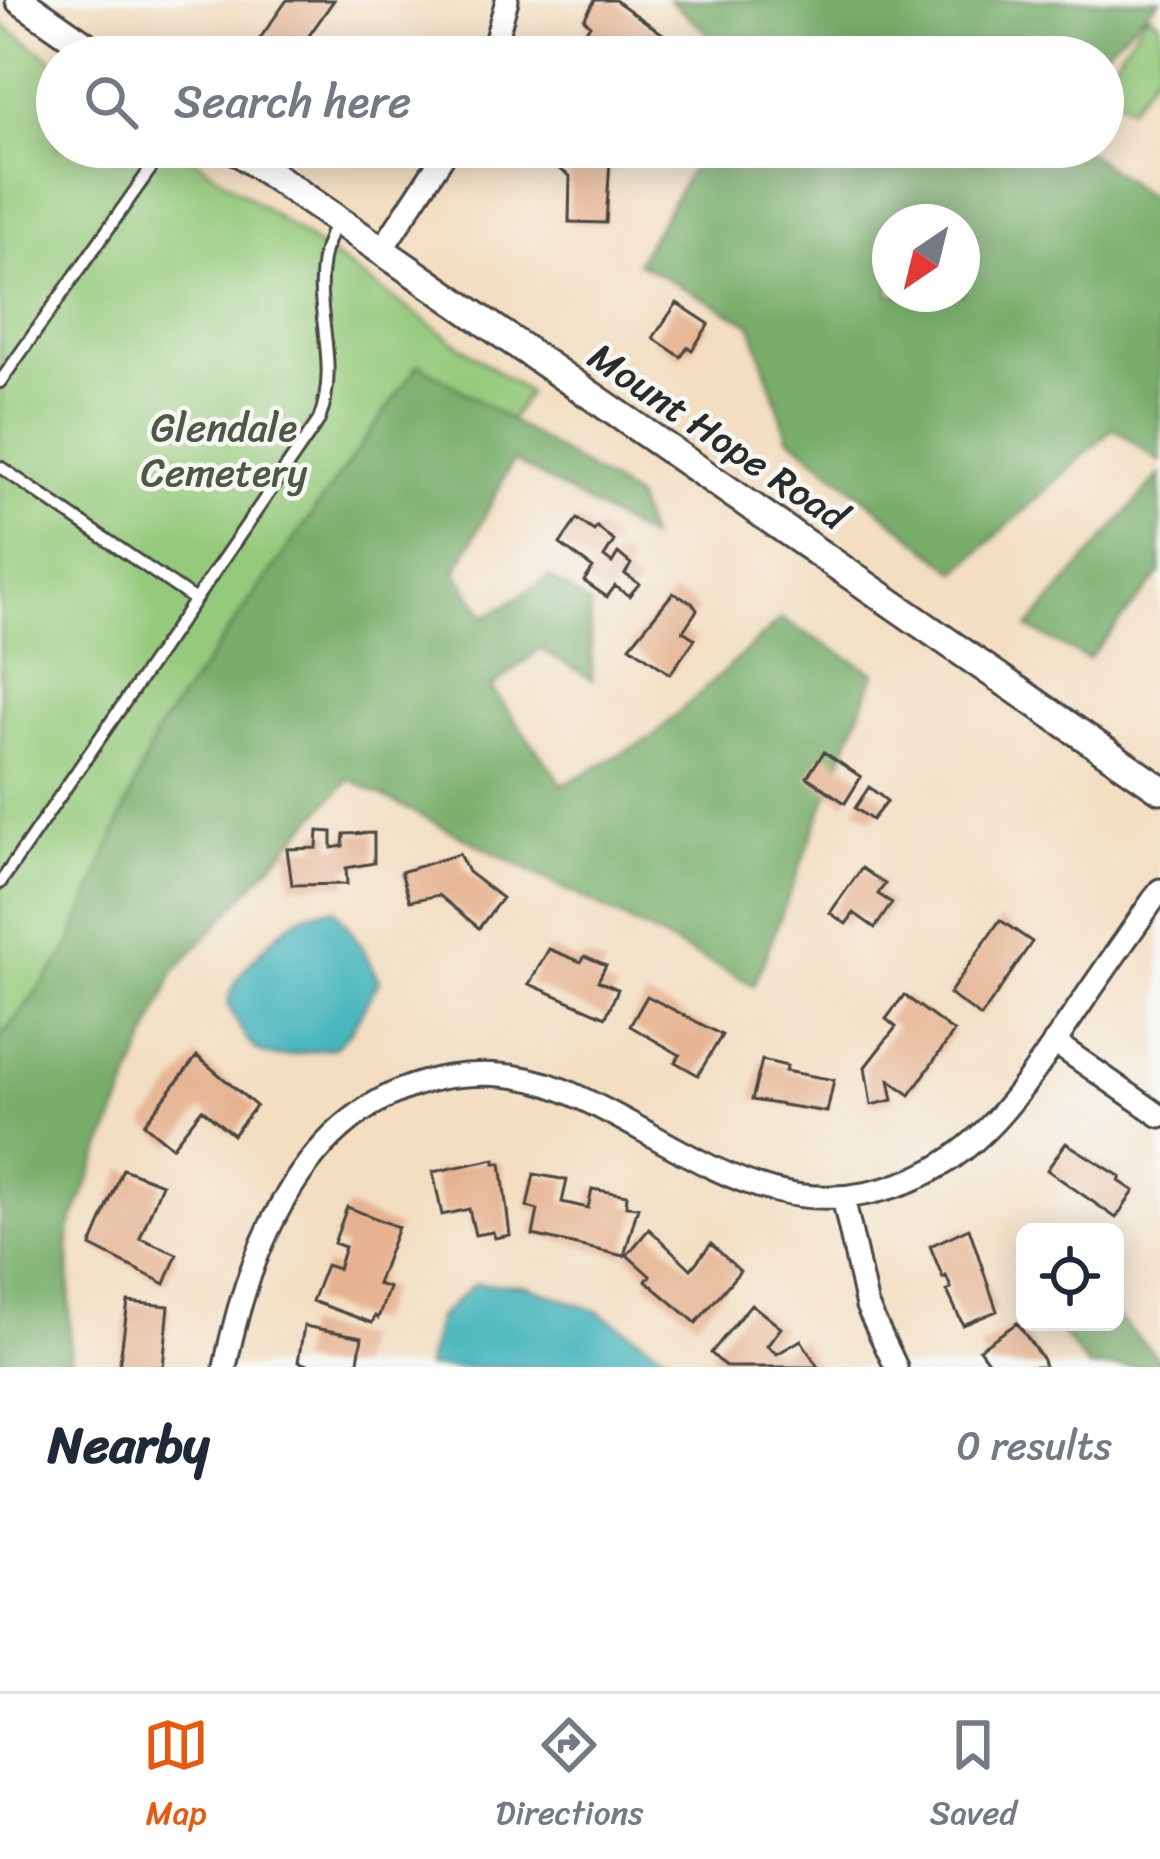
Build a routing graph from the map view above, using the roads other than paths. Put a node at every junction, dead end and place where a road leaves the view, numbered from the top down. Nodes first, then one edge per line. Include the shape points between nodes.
1 (20, 0) edge
2 (507, 0) edge
3 (72, 36) edge
4 (497, 36) edge
5 (151, 168) edge
6 (262, 168) edge
7 (434, 168) edge
8 (336, 219) junction
9 (381, 251) junction
10 (0, 382) edge
11 (0, 467) edge
12 (195, 601) junction
13 (1160, 789) edge
14 (0, 883) edge
15 (1160, 890) edge
16 (1054, 1042) junction
17 (1160, 1116) edge
18 (843, 1197) junction
19 (225, 1367) edge
20 (896, 1367) edge

1 - 3 street
2 - 4 street
5 - 10 lane
6 - 8 street, Mount Hope Road
7 - 9 street
8 - 9 street, Mount Hope Road
8 - 12 lane via 321,285 330,365 325,404
9 - 13 street, Mount Hope Road
11 - 12 lane
12 - 14 lane
15 - 16 street
16 - 17 street
16 - 18 street via 1001,1116 959,1155 908,1182
18 - 19 street via 773,1192 729,1178 536,1081 483,1074 431,1080 380,1100 316,1152 259,1252
18 - 20 street via 867,1306

